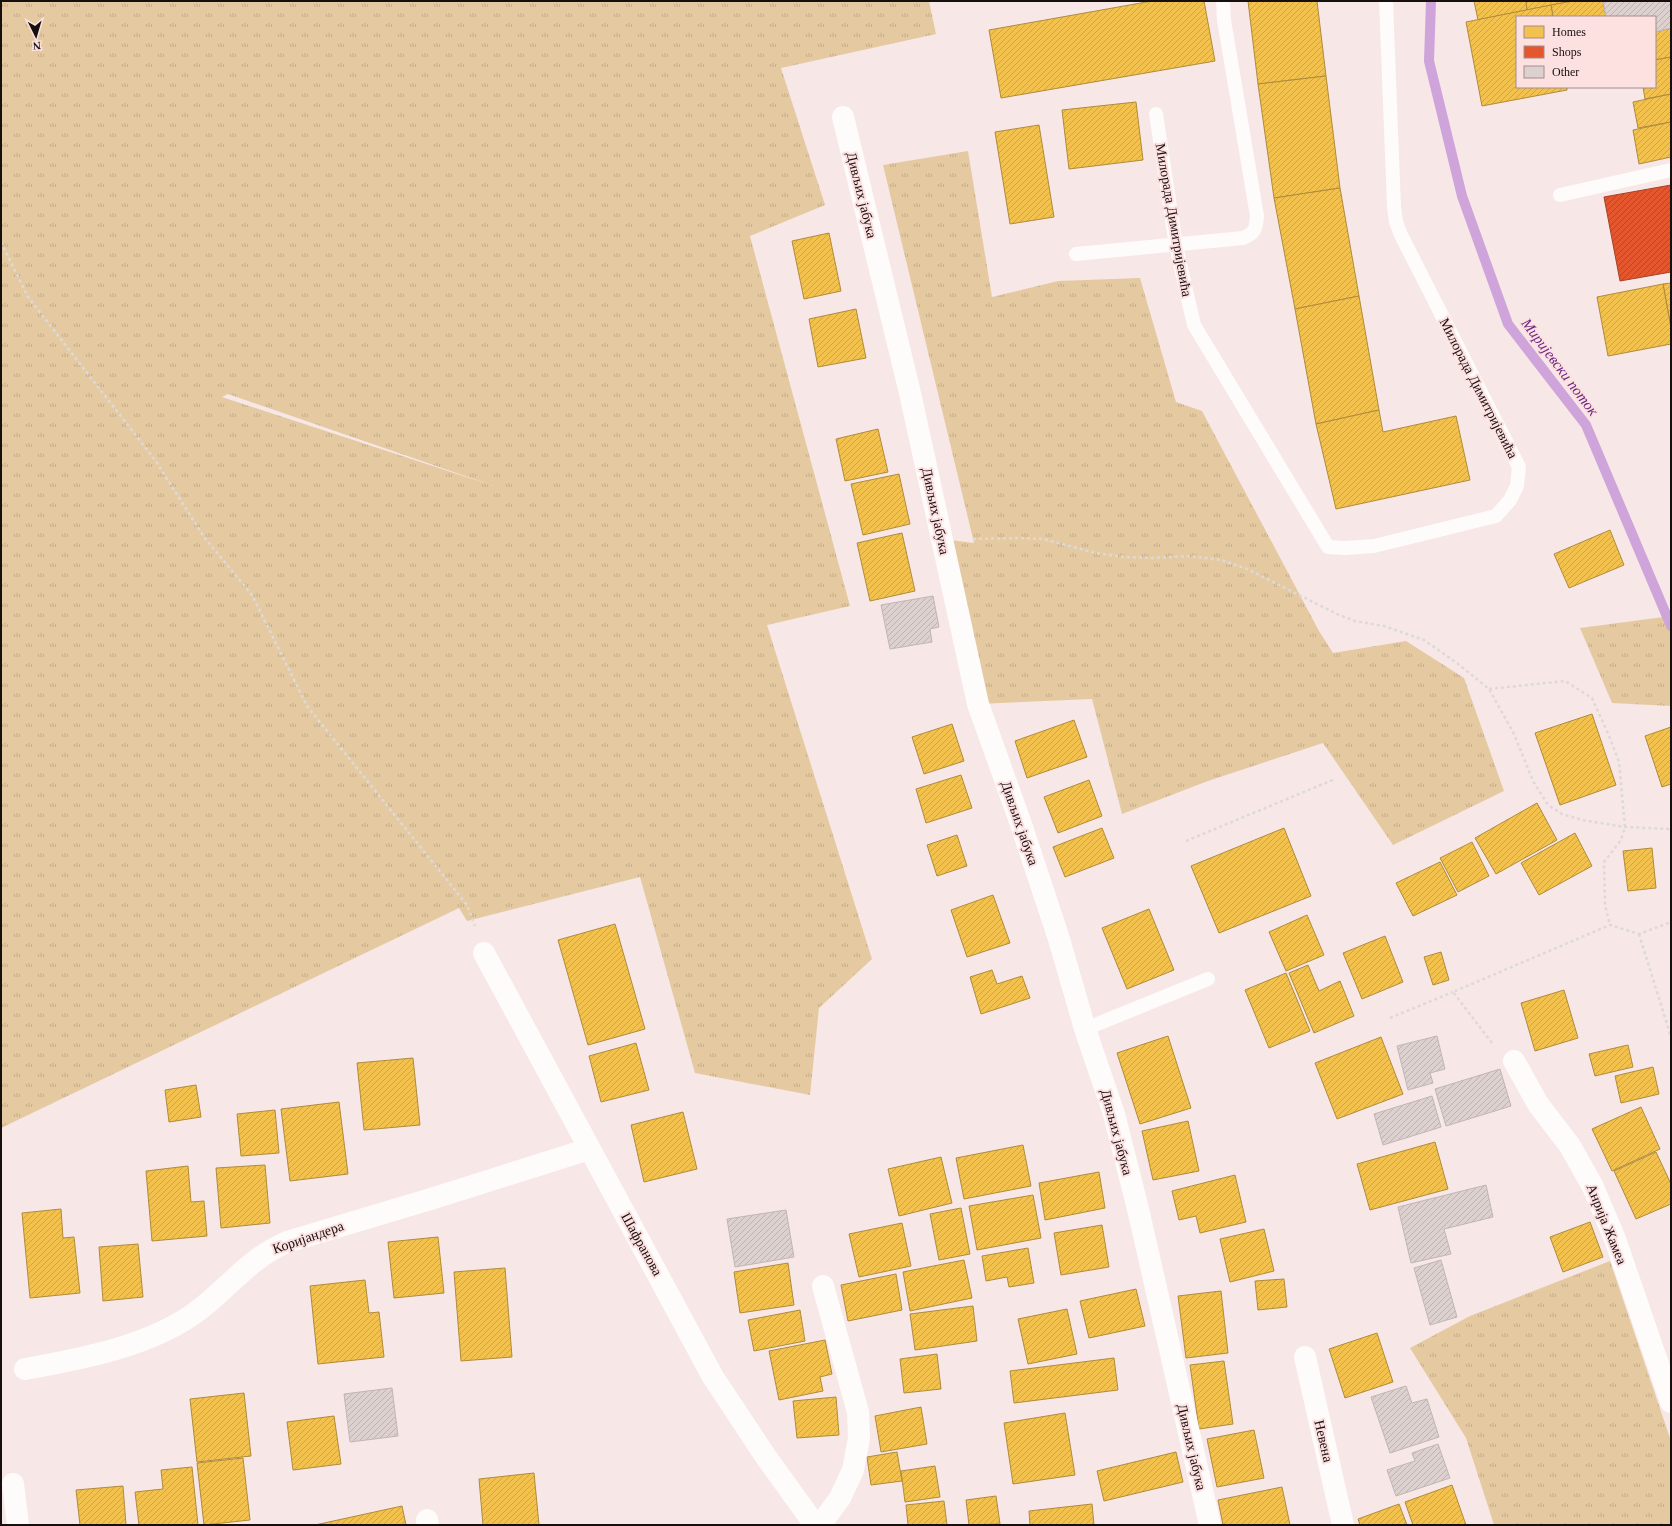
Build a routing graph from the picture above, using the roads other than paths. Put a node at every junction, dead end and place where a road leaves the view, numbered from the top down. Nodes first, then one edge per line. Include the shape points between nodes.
1 (1223, 1) edge
2 (1386, 1) edge
3 (1156, 114) dead end
4 (843, 117) dead end
5 (1671, 170) edge
6 (1560, 195) dead end
7 (1176, 246) junction
8 (1076, 254) dead end
9 (484, 953) road end
10 (1208, 979) dead end
11 (1085, 1029) junction
12 (1514, 1061) road end
13 (589, 1149) junction
14 (823, 1286) dead end
15 (1305, 1357) dead end
16 (25, 1369) dead end
17 (1671, 1402) edge
18 (13, 1484) dead end
19 (18, 1525) edge
20 (815, 1525) edge
21 (820, 1525) edge
22 (1210, 1525) edge
23 (1344, 1525) edge

1 - 7 lane via 1257,225 1252,234 1243,238
2 - 7 lane, Милорада Димитријевића via 1396,222 1519,467 1517,486 1510,500 1496,516 1374,546 1328,547 1194,325
3 - 7 lane, Милорада Димитријевића
4 - 11 street, Дивљих јабука via 910,393 978,704 1059,939
5 - 6 lane
7 - 8 lane
9 - 13 street, Шафранова
10 - 11 lane
11 - 22 street, Дивљих јабука via 1114,1114
12 - 17 street, Анрија Жамеа via 1538,1104 1570,1146 1593,1187 1615,1239
13 - 16 street, Коријандера via 288,1242 270,1250 250,1264 199,1310 152,1336 84,1358
13 - 20 street, Шафранова via 713,1377 766,1458
14 - 21 street via 858,1412 859,1438 853,1470 840,1498
15 - 23 street, Невена
18 - 19 street

